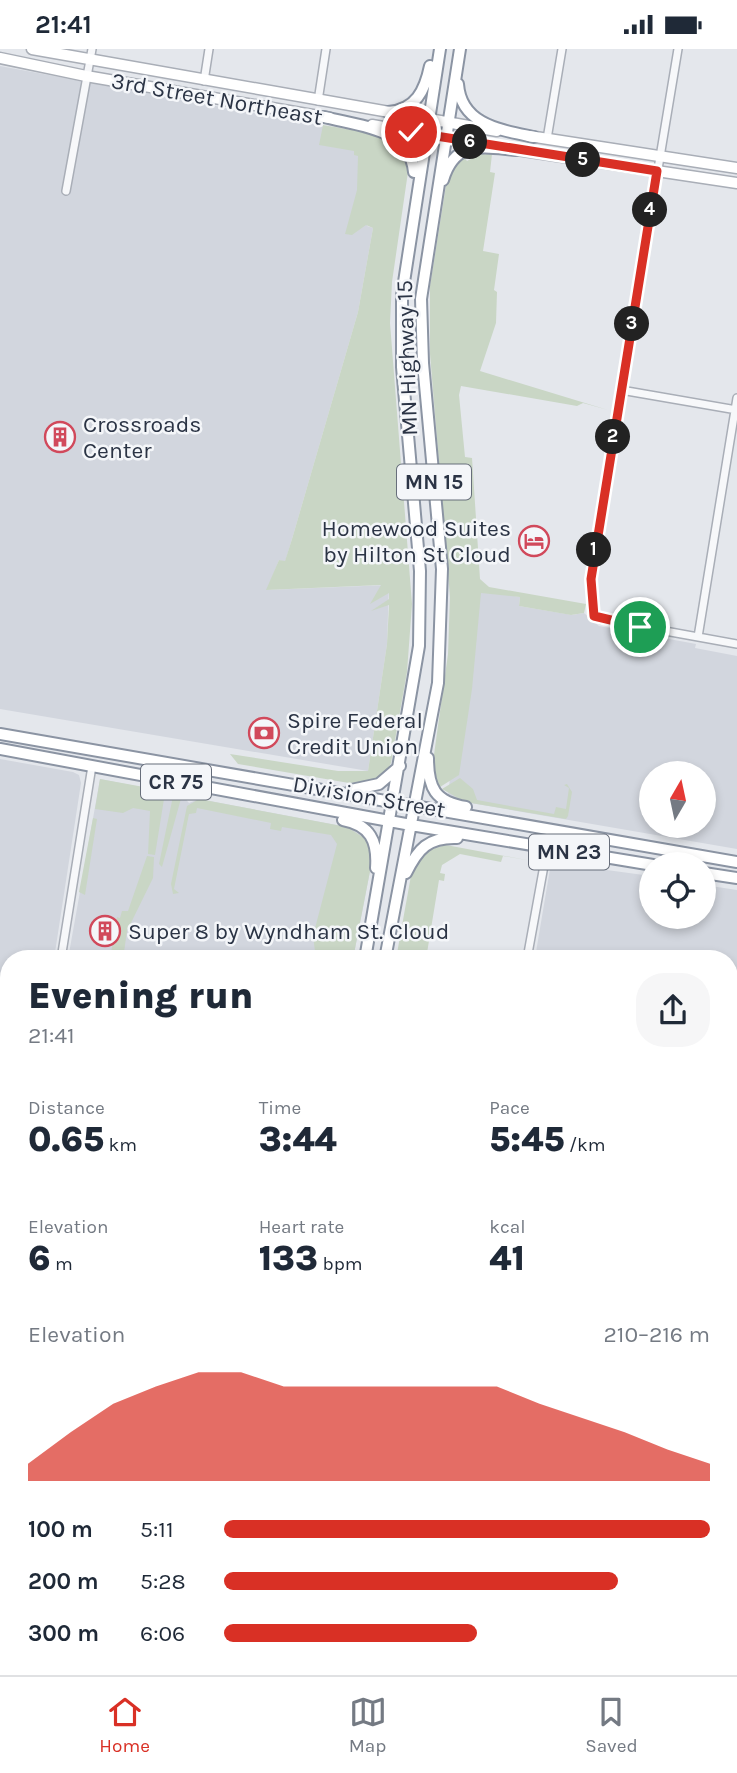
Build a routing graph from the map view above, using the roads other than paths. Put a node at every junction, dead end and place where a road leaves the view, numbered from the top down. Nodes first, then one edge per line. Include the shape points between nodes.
1 (32, 49) edge
2 (92, 49) edge
3 (209, 49) edge
4 (326, 49) edge
5 (433, 49) edge
6 (440, 49) edge
7 (460, 49) edge
8 (562, 49) edge
9 (678, 49) edge
10 (0, 58) edge
11 (90, 61) junction
12 (86, 76) junction
13 (204, 81) junction
14 (318, 101) junction
15 (388, 113) junction
16 (324, 117) junction
17 (437, 121) junction
18 (435, 136) junction
19 (534, 137) junction
20 (547, 139) junction
21 (516, 150) junction
22 (660, 157) junction
23 (737, 168) edge
24 (657, 171) junction
25 (737, 183) edge
26 (66, 191) dead end
27 (412, 216) junction
28 (428, 241) junction
29 (621, 390) junction
30 (737, 398) edge
31 (736, 409) edge
32 (698, 637) junction
33 (737, 644) edge
34 (0, 734) edge
35 (427, 737) junction
36 (0, 749) edge
37 (92, 766) junction
38 (400, 766) junction
39 (337, 791) junction
40 (276, 801) junction
41 (394, 801) junction
42 (414, 805) junction
43 (390, 821) junction
44 (514, 823) junction
45 (411, 825) junction
46 (486, 839) junction
47 (547, 849) junction
48 (737, 862) edge
49 (639, 863) edge
50 (716, 875) edge
51 (737, 878) edge
52 (399, 888) junction
53 (376, 901) junction
54 (62, 950) edge
55 (367, 950) edge
56 (387, 950) edge
57 (529, 950) edge

1 - 11 main road, 3rd Street Northeast
2 - 11 street
3 - 13 street
4 - 14 street
5 - 15 main road via 418,98 406,109
6 - 17 main road, MN Highway 15 / MN 15
7 - 17 main road, MN Highway 15 / MN 15
7 - 19 main road via 458,86 467,112 492,127
8 - 20 street
9 - 22 street
10 - 12 main road, 3rd Street Northeast
11 - 12 street
11 - 13 main road, 3rd Street Northeast
12 - 16 main road, 3rd Street Northeast
12 - 26 street
13 - 14 main road, 3rd Street Northeast
14 - 15 main road, 3rd Street Northeast
15 - 17 main road, 3rd Street Northeast
16 - 18 main road, 3rd Street Northeast
16 - 27 main road via 384,133 405,144 414,171
17 - 18 main road, MN 15
17 - 18 main road, MN Highway 15 / MN 15
17 - 19 main road, 3rd Street Northeast
18 - 21 main road, 3rd Street Northeast
18 - 27 main road, MN Highway 15 / MN 15
18 - 28 main road, MN Highway 15 / MN 15
19 - 20 main road, 3rd Street Northeast
20 - 22 main road, 3rd Street Northeast
21 - 24 main road, 3rd Street Northeast
21 - 28 main road via 475,148 456,156 444,174
22 - 23 main road, 3rd Street Northeast
22 - 24 street
24 - 25 main road, 3rd Street Northeast
24 - 29 street
27 - 38 main road, MN Highway 15 / MN 15 via 401,325 421,626
28 - 35 main road, MN Highway 15 / MN 15 via 421,299 422,354 443,599 438,683
29 - 31 street
29 - 32 street via 592,568 594,616
30 - 31 street
31 - 32 street
32 - 33 street
34 - 39 main road, Division Street / CR 75
35 - 42 main road, MN Highway 15 / MN 15
35 - 44 main road via 428,777 438,797
36 - 37 main road, Division Street / CR 75
37 - 40 main road, Division Street / CR 75
37 - 54 street
38 - 39 main road via 371,788
38 - 41 main road, MN Highway 15 / MN 15
39 - 41 main road, Division Street / CR 75
40 - 43 main road, Division Street / CR 75
40 - 53 main road via 367,829 377,852
41 - 42 main road, Division Street / MN 23
41 - 43 main road, MN Highway 15 / MN 15
42 - 44 main road, Division Street / MN 23
42 - 45 main road, MN Highway 15 / MN 15
43 - 45 main road, Division Street / MN 23
43 - 53 main road, MN Highway 15 / MN 15
44 - 48 main road, Division Street / MN 23
45 - 46 main road, Division Street / MN 23
45 - 52 main road, MN Highway 15 / MN 15
46 - 47 main road, Division Street / MN 23
46 - 52 main road via 429,842 415,854
47 - 49 main road, Division Street / MN 23
47 - 57 street
50 - 51 main road
52 - 56 main road, MN Highway 15 / MN 15
53 - 55 main road, MN Highway 15 / MN 15

